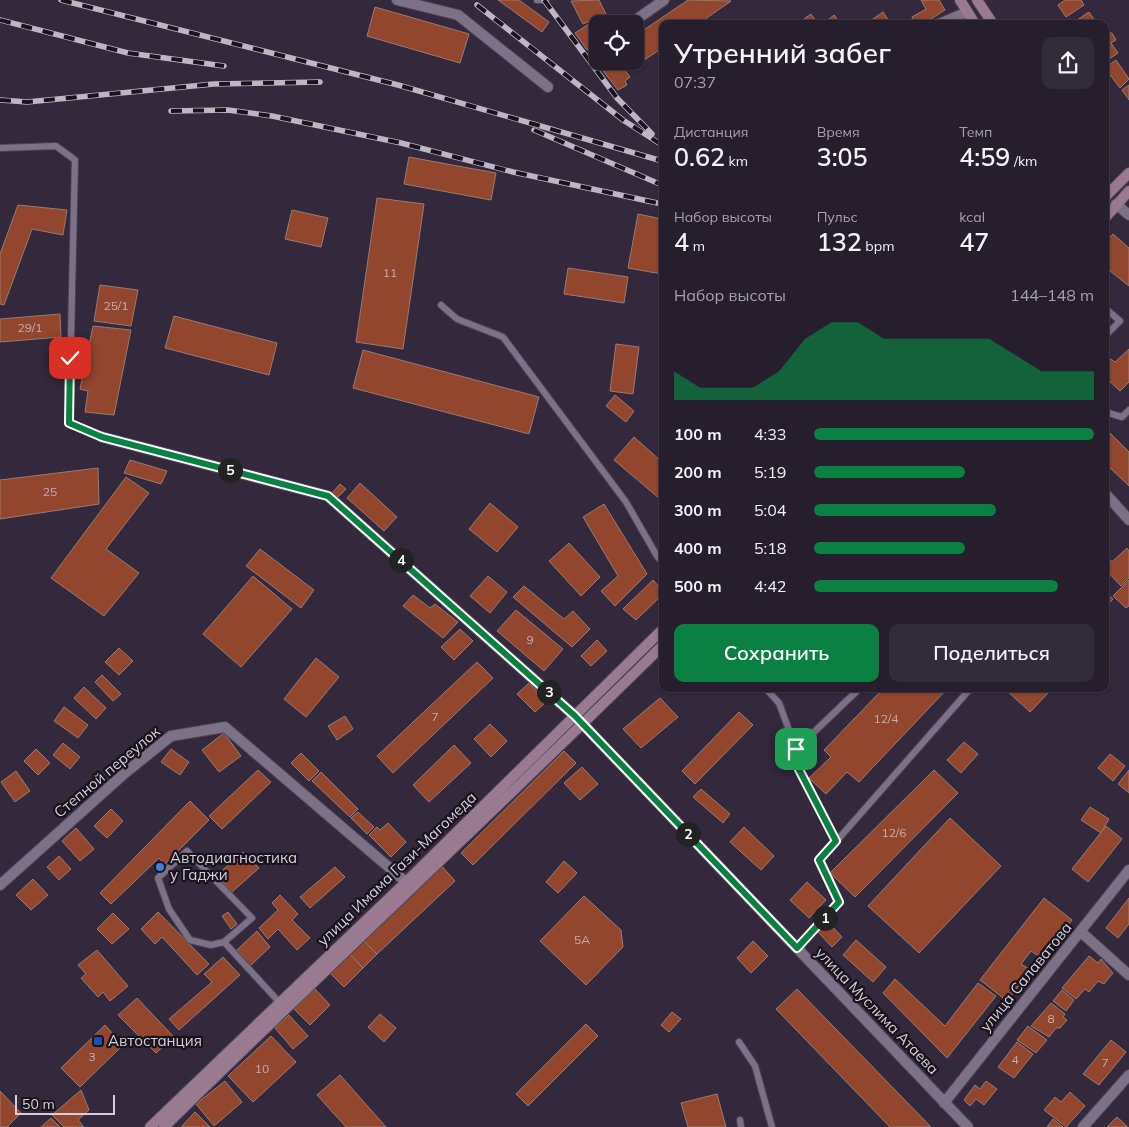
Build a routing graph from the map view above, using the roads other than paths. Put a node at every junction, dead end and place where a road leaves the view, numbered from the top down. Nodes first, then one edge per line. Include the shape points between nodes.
1 (397, 0) edge
2 (538, 0) edge
3 (546, 0) edge
4 (664, 0) edge
5 (960, 0) edge
6 (977, 0) edge
7 (967, 12) junction
8 (643, 15) edge
9 (948, 20) edge
10 (972, 20) edge
11 (990, 20) edge
12 (548, 87) dead end
13 (0, 148) edge
14 (1129, 173) edge
15 (1109, 190) edge
16 (1129, 191) edge
17 (1109, 196) edge
18 (1116, 204) junction
19 (1109, 213) edge
20 (1129, 215) edge
21 (441, 305) dead end
22 (1109, 312) edge
23 (1109, 332) edge
24 (1129, 410) edge
25 (1109, 413) edge
26 (102, 437) joint
27 (1109, 498) edge
28 (1129, 520) edge
29 (659, 558) edge
30 (659, 633) edge
31 (659, 649) edge
32 (769, 692) edge
33 (856, 692) edge
34 (967, 692) edge
35 (575, 716) junction
36 (583, 724) junction
37 (796, 749) junction
38 (836, 841) junction
39 (1129, 870) edge
40 (406, 882) junction
41 (0, 885) edge
42 (1081, 932) junction
43 (224, 942) junction
44 (797, 948) junction
45 (1129, 975) edge
46 (282, 1005) junction
47 (739, 1042) dead end
48 (1129, 1075) edge
49 (944, 1103) junction
50 (740, 1120) dead end
51 (965, 1126) edge
52 (150, 1127) edge
53 (164, 1127) edge
54 (742, 1127) edge
55 (772, 1127) edge
56 (1083, 1127) edge

1 - 12 street via 458,15
2 - 3 lane
4 - 8 street
5 - 7 main road
6 - 11 main road
7 - 9 street
7 - 10 main road
13 - 26 lane via 56,146 75,160 69,423
14 - 15 main road
16 - 18 main road
17 - 18 main road
18 - 19 main road
18 - 20 street
21 - 29 lane via 457,319 503,337 626,502
22 - 23 lane via 1120,322
24 - 25 lane via 1122,417
26 - 35 street, улица Муслима Атаева via 328,496
27 - 28 street
30 - 35 main road, улица Имама Гази-Магомеда
31 - 36 main road
32 - 37 lane via 779,703
33 - 37 lane
34 - 38 lane
35 - 36 street, улица Муслима Атаева
35 - 40 main road, улица Имама Гази-Магомеда
36 - 44 street, улица Муслима Атаева
36 - 46 main road
37 - 38 lane via 791,754
38 - 44 lane via 819,860 839,902
39 - 42 street, улица Салаватова
40 - 41 street, Степной переулок via 226,727 172,736 125,773
40 - 46 main road, улица Имама Гази-Магомеда
42 - 45 street
42 - 49 street, улица Салаватова
43 - 43 lane via 252,918 187,851 158,878 169,909 190,940 211,945
43 - 46 lane
44 - 49 street, улица Муслима Атаева
46 - 52 main road, улица Имама Гази-Магомеда
46 - 53 main road
47 - 55 lane via 755,1066
48 - 56 street
49 - 51 street, улица Муслима Атаева
50 - 54 lane

